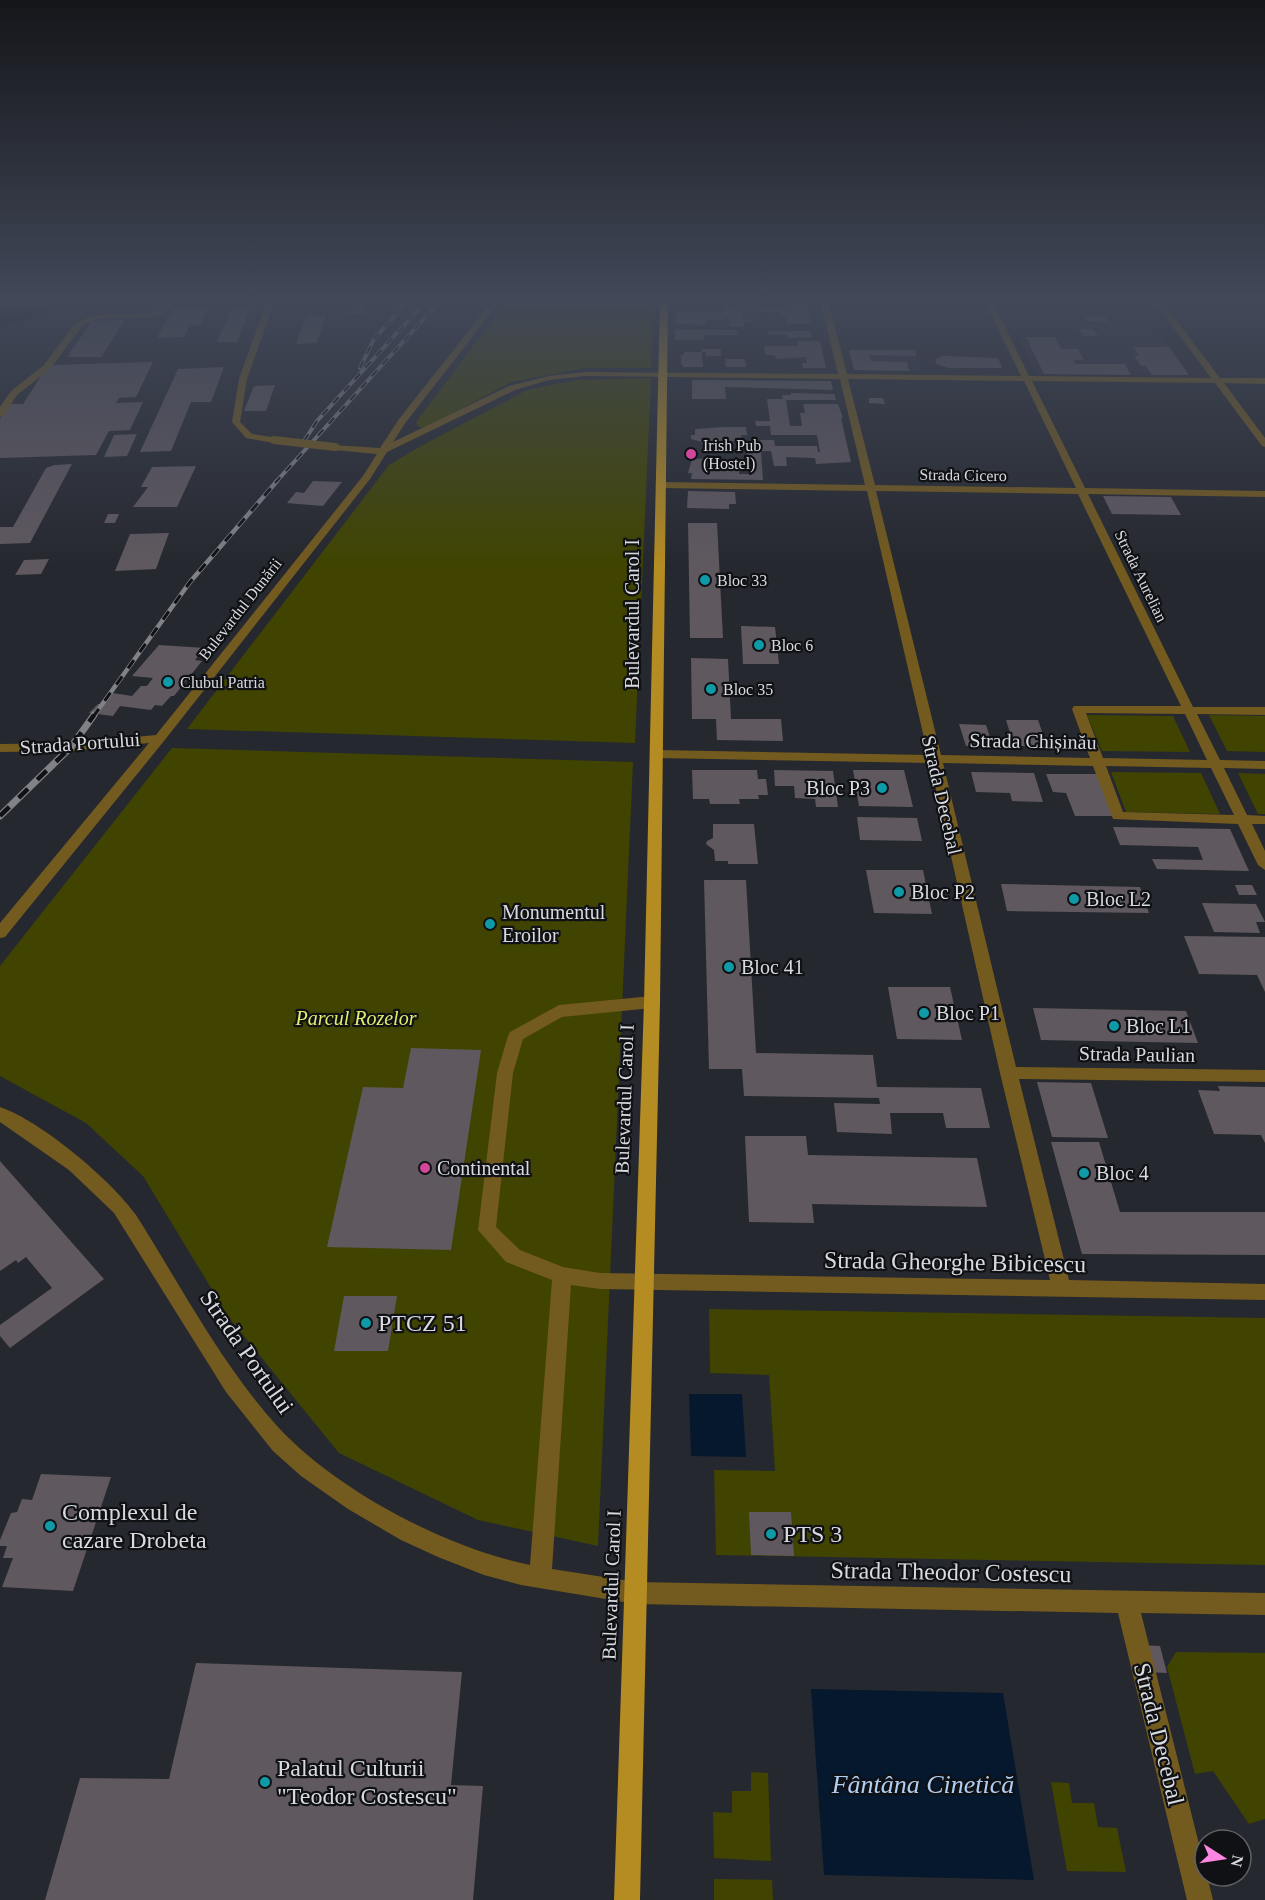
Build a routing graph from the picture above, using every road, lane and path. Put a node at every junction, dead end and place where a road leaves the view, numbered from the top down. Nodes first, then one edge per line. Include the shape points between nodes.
1 (19, 389) edge
2 (241, 389) edge
3 (427, 389) edge
4 (511, 389) edge
5 (661, 389) edge
6 (846, 389) edge
7 (1032, 389) edge
8 (1224, 389) edge
9 (0, 414) edge
10 (1265, 444) edge
11 (380, 452) junction
12 (660, 485) junction
13 (871, 488) junction
14 (1082, 492) junction
15 (1265, 494) edge
16 (1188, 710) junction
17 (1265, 711) edge
18 (160, 738) junction
19 (0, 748) edge
20 (657, 754) junction
21 (934, 759) junction
22 (1099, 762) junction
23 (1216, 765) junction
24 (1265, 765) edge
25 (1242, 819) junction
26 (1265, 819) edge
27 (1265, 866) edge
28 (0, 933) edge
29 (652, 1002) junction
30 (1008, 1073) junction
31 (1265, 1076) edge
32 (0, 1114) edge
33 (562, 1275) junction
34 (644, 1282) junction
35 (1062, 1289) junction
36 (1265, 1292) edge
37 (540, 1578) junction
38 (636, 1593) junction
39 (1127, 1602) junction
40 (1265, 1604) edge
41 (627, 1900) edge
42 (1200, 1900) edge

1 - 9 street
2 - 11 street, bridge via 236,422 249,436
3 - 11 street, Bulevardul Dunării
4 - 11 street
5 - 12 main road, Bulevardul Carol I
6 - 13 street, Strada Decebal
7 - 14 street, Strada Aurelian
8 - 10 street
11 - 18 street, Bulevardul Dunării via 367,477
12 - 13 street, Strada Cicero
12 - 20 main road, Bulevardul Carol I
13 - 14 street, Strada Cicero
13 - 21 street, Strada Decebal
14 - 15 street, Strada Cicero
14 - 16 street, Strada Aurelian
16 - 17 street
16 - 22 street via 1078,709
16 - 23 street, Strada Aurelian
18 - 19 street, Strada Portului via 71,747
18 - 28 street, Bulevardul Dunării
20 - 21 street, Strada Chișinău
20 - 29 main road, Bulevardul Carol I
21 - 22 street, Strada Chișinău
21 - 30 street, Strada Decebal
22 - 23 street, Strada Chișinău
22 - 25 street via 1118,816
23 - 24 street, Strada Chișinău
23 - 25 street, Strada Aurelian
25 - 26 street
25 - 27 street, Strada Aurelian
29 - 33 street, Strada Gheorghe Bibicescu via 559,1011 516,1036 505,1073 487,1230 513,1256
29 - 34 main road, Bulevardul Carol I
30 - 31 street, Strada Paulian
30 - 35 street, Strada Decebal
32 - 37 street, Strada Portului via 34,1133 75,1164 116,1203 264,1426 310,1470 363,1507 425,1540 486,1565
33 - 34 street, Strada Gheorghe Bibicescu
33 - 37 street
34 - 35 street, Strada Gheorghe Bibicescu
34 - 38 main road, Bulevardul Carol I
35 - 36 street, Strada Gheorghe Bibicescu
37 - 38 street, Strada Portului
38 - 39 street, Strada Theodor Costescu
38 - 41 main road, Bulevardul Carol I
39 - 40 street, Strada Theodor Costescu
39 - 42 street, Strada Decebal

